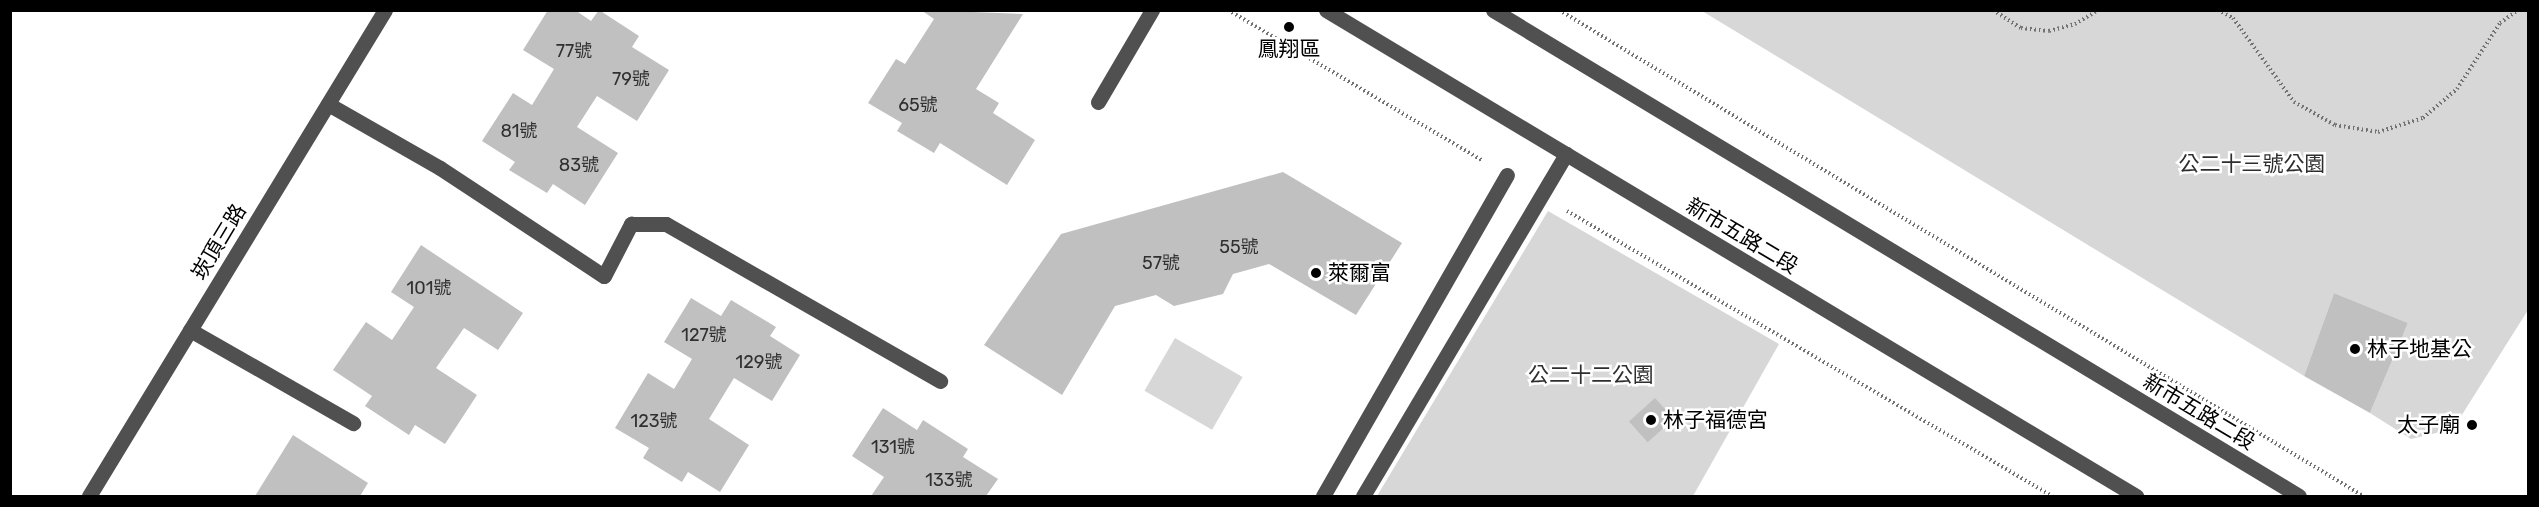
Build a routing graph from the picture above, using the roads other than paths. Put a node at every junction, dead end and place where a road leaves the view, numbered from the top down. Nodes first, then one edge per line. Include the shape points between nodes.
1 (385, 10) edge
2 (1152, 10) edge
3 (1326, 10) edge
4 (1493, 10) edge
5 (1098, 102) dead end
6 (328, 104) junction
7 (1566, 154) junction
8 (1507, 176) road end
9 (190, 330) junction
10 (940, 381) dead end
11 (353, 423) dead end
12 (89, 496) edge
13 (1323, 496) edge
14 (1363, 496) edge
15 (2136, 496) edge
16 (2299, 496) edge

1 - 6 street, 崁頂三路
2 - 5 street
3 - 7 street, 新市五路二段
4 - 16 street, 新市五路二段
6 - 9 street, 崁頂三路
6 - 10 street via 440,168 604,276 631,224 666,224
7 - 14 street
7 - 15 street, 新市五路二段
8 - 13 street
9 - 11 street
9 - 12 street, 崁頂三路

